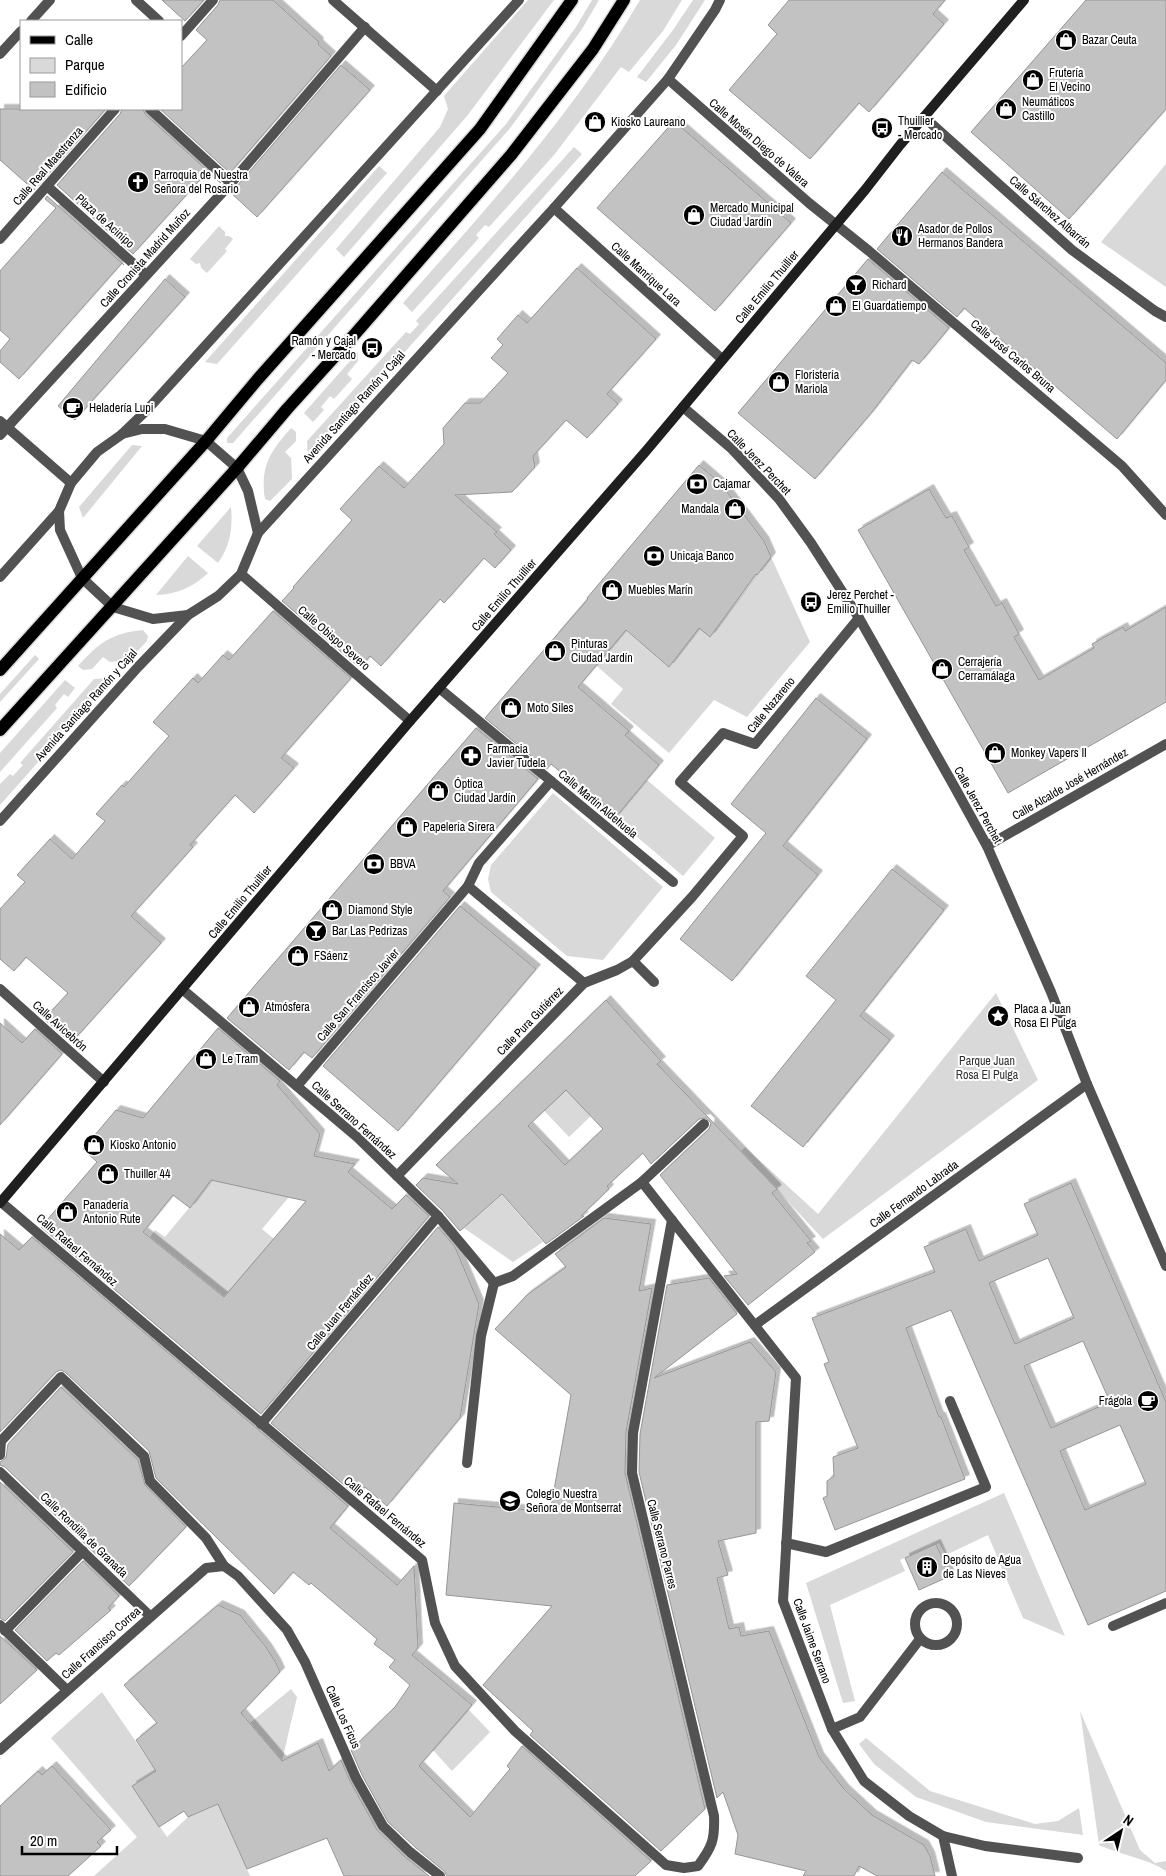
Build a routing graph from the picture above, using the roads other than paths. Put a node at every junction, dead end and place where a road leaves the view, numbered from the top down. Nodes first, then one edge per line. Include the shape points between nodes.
1 (50, 0) edge
2 (136, 0) edge
3 (213, 0) edge
4 (334, 0) edge
5 (520, 0) edge
6 (572, 0) edge
7 (624, 0) edge
8 (720, 0) edge
9 (1024, 0) edge
10 (32, 20) edge
11 (158, 20) edge
12 (365, 27) junction
13 (20, 32) edge
14 (182, 35) edge
15 (0, 54) edge
16 (668, 80) junction
17 (437, 91) junction
18 (114, 110) edge
19 (151, 110) edge
20 (924, 117) junction
21 (231, 182) junction
22 (47, 186) junction
23 (554, 208) junction
24 (836, 224) junction
25 (1, 235) edge
26 (146, 275) junction
27 (1155, 311) junction
28 (1166, 317) edge
29 (1166, 321) edge
30 (722, 359) junction
31 (683, 407) junction
32 (4, 424) edge
33 (121, 435) junction
34 (0, 436) edge
35 (206, 441) junction
36 (237, 468) junction
37 (71, 483) junction
38 (60, 511) junction
39 (1166, 515) edge
40 (258, 533) junction
41 (241, 574) junction
42 (0, 577) edge
43 (82, 578) junction
44 (113, 607) junction
45 (188, 615) junction
46 (859, 618) junction
47 (0, 670) edge
48 (439, 688) junction
49 (410, 721) junction
50 (0, 730) edge
51 (1166, 744) edge
52 (551, 781) junction
53 (0, 822) edge
54 (987, 846) junction
55 (673, 882) dead end
56 (468, 886) junction
57 (692, 898) joint
58 (633, 961) junction
59 (654, 982) dead end
60 (584, 983) junction
61 (0, 989) edge
62 (182, 989) junction
63 (104, 1082) junction
64 (1088, 1084) junction
65 (297, 1086) junction
66 (704, 1124) dead end
67 (397, 1176) junction
68 (642, 1182) junction
69 (1, 1202) edge
70 (438, 1216) junction
71 (672, 1220) junction
72 (1166, 1266) edge
73 (494, 1284) junction
74 (755, 1325) junction
75 (950, 1401) dead end
76 (261, 1424) junction
77 (0, 1455) edge
78 (467, 1463) dead end
79 (0, 1472) edge
80 (786, 1544) junction
81 (83, 1551) junction
82 (224, 1566) junction
83 (1166, 1603) edge
84 (150, 1616) junction
85 (1113, 1626) dead end
86 (3, 1628) edge
87 (920, 1639) junction
88 (67, 1690) junction
89 (832, 1730) junction
90 (0, 1750) edge
91 (943, 1836) junction
92 (1078, 1858) dead end
93 (698, 1866) joint
94 (440, 1876) edge
95 (952, 1876) edge

1 - 10 street
2 - 11 street
3 - 14 street
4 - 12 street
5 - 17 street
6 - 35 main road via 480,129
7 - 36 main road via 593,50 511,155
8 - 16 street, Avenida Santiago Ramón y Cajal
9 - 20 main road, Calle Emilio Thuillier
12 - 17 street
12 - 21 street, Calle Cronista Madrid Muñoz
13 - 15 street
16 - 23 street, Avenida Santiago Ramón y Cajal
16 - 24 street, Calle Mosén Diego de Valera
17 - 33 street via 190,364
18 - 22 street, Calle Real Maestranza
19 - 21 street
20 - 24 main road, Calle Emilio Thuillier
20 - 27 street, Calle Sánchez Albarrán via 1072,250
21 - 26 street, Calle Cronista Madrid Muñoz
22 - 25 street, Calle Real Maestranza
22 - 26 street, Plaza de Acinipo
23 - 30 street, Calle Manrique Lara
23 - 40 street, Avenida Santiago Ramón y Cajal
24 - 30 main road, Calle Emilio Thuillier
24 - 39 street, Calle José Carlos Bruna via 1122,466
26 - 32 street, Calle Cronista Madrid Muñoz
27 - 28 street, Calle Sánchez Albarrán
27 - 29 street
30 - 31 main road, Calle Emilio Thuillier
31 - 46 street, Calle Jerez Perchet via 732,449 779,499 811,542
31 - 48 main road, Calle Emilio Thuillier
32 - 34 street, Calle Cronista Madrid Muñoz
32 - 37 street
33 - 35 street via 142,429 165,429
33 - 37 street via 98,452
35 - 36 street
35 - 43 main road
36 - 40 street via 248,491
36 - 44 main road
37 - 38 street
38 - 42 street
38 - 43 street via 60,530
40 - 41 street, Avenida Santiago Ramón y Cajal
41 - 45 street, Avenida Santiago Ramón y Cajal via 218,596
41 - 49 street, Calle Obispo Severo
43 - 44 street
43 - 47 main road
44 - 45 street via 153,619
44 - 50 main road
45 - 53 street, Avenida Santiago Ramón y Cajal
46 - 54 street, Calle Jerez Perchet
46 - 57 street, Calle Nazareno via 755,744 723,733 680,782 742,836
48 - 49 main road, Calle Emilio Thuillier
48 - 52 street, Calle Martín Aldehuela
49 - 62 main road, Calle Emilio Thuillier
51 - 54 street, Calle Alcalde José Hernández
52 - 55 street, Calle Martín Aldehuela
52 - 56 street, Calle San Francisco Javier via 479,863
54 - 64 street, Calle Jerez Perchet
56 - 60 street
56 - 65 street, Calle San Francisco Javier
57 - 58 street, Calle Pura Gutiérrez
58 - 59 street
58 - 60 street, Calle Pura Gutiérrez
60 - 67 street, Calle Pura Gutiérrez
61 - 63 street, Calle Avicebrón
62 - 63 main road, Calle Emilio Thuillier
62 - 65 street, Calle Serrano Fernández
63 - 69 main road, Calle Emilio Thuillier
64 - 72 street, Calle Jerez Perchet
64 - 74 street, Calle Fernando Labrada
65 - 67 street, Calle Serrano Fernández via 357,1136
66 - 68 street
67 - 70 street, Calle Serrano Fernández
68 - 71 street
68 - 73 street via 513,1276
69 - 76 street, Calle Rafael Fernández
70 - 73 street, Calle Serrano Fernández
70 - 76 street, Calle Juan Fernández
71 - 74 street
71 - 93 street, Calle Serrano Parres via 633,1433 632,1473 714,1816 715,1836
73 - 78 street via 481,1336
74 - 80 street, Calle Jaime Serrano via 796,1378
75 - 80 street via 986,1487 826,1552
76 - 93 street, Calle Rafael Fernández via 422,1560 436,1623 455,1666 515,1731 666,1865
77 - 82 street, Calle Los Ficus via 1,1441 61,1377 144,1456 150,1481 206,1538
79 - 81 street, Calle Rondilla de Granada
80 - 89 street, Calle Jaime Serrano via 783,1601
81 - 84 street, Calle Rondilla de Granada
81 - 86 street
82 - 84 street, Calle Francisco Correa via 206,1568
82 - 94 street, Calle Los Ficus via 238,1576 287,1630 305,1662 356,1778 383,1826
83 - 85 street
84 - 88 street, Calle Francisco Correa
86 - 88 street
87 - 87 street via 936,1646 946,1644 957,1628 951,1610 943,1604 924,1606 914,1622
87 - 89 street via 860,1716
88 - 90 street, Calle Francisco Correa
89 - 91 street, Calle Jaime Serrano via 864,1781
91 - 92 street, Calle Jaime Serrano via 985,1846
91 - 95 street

